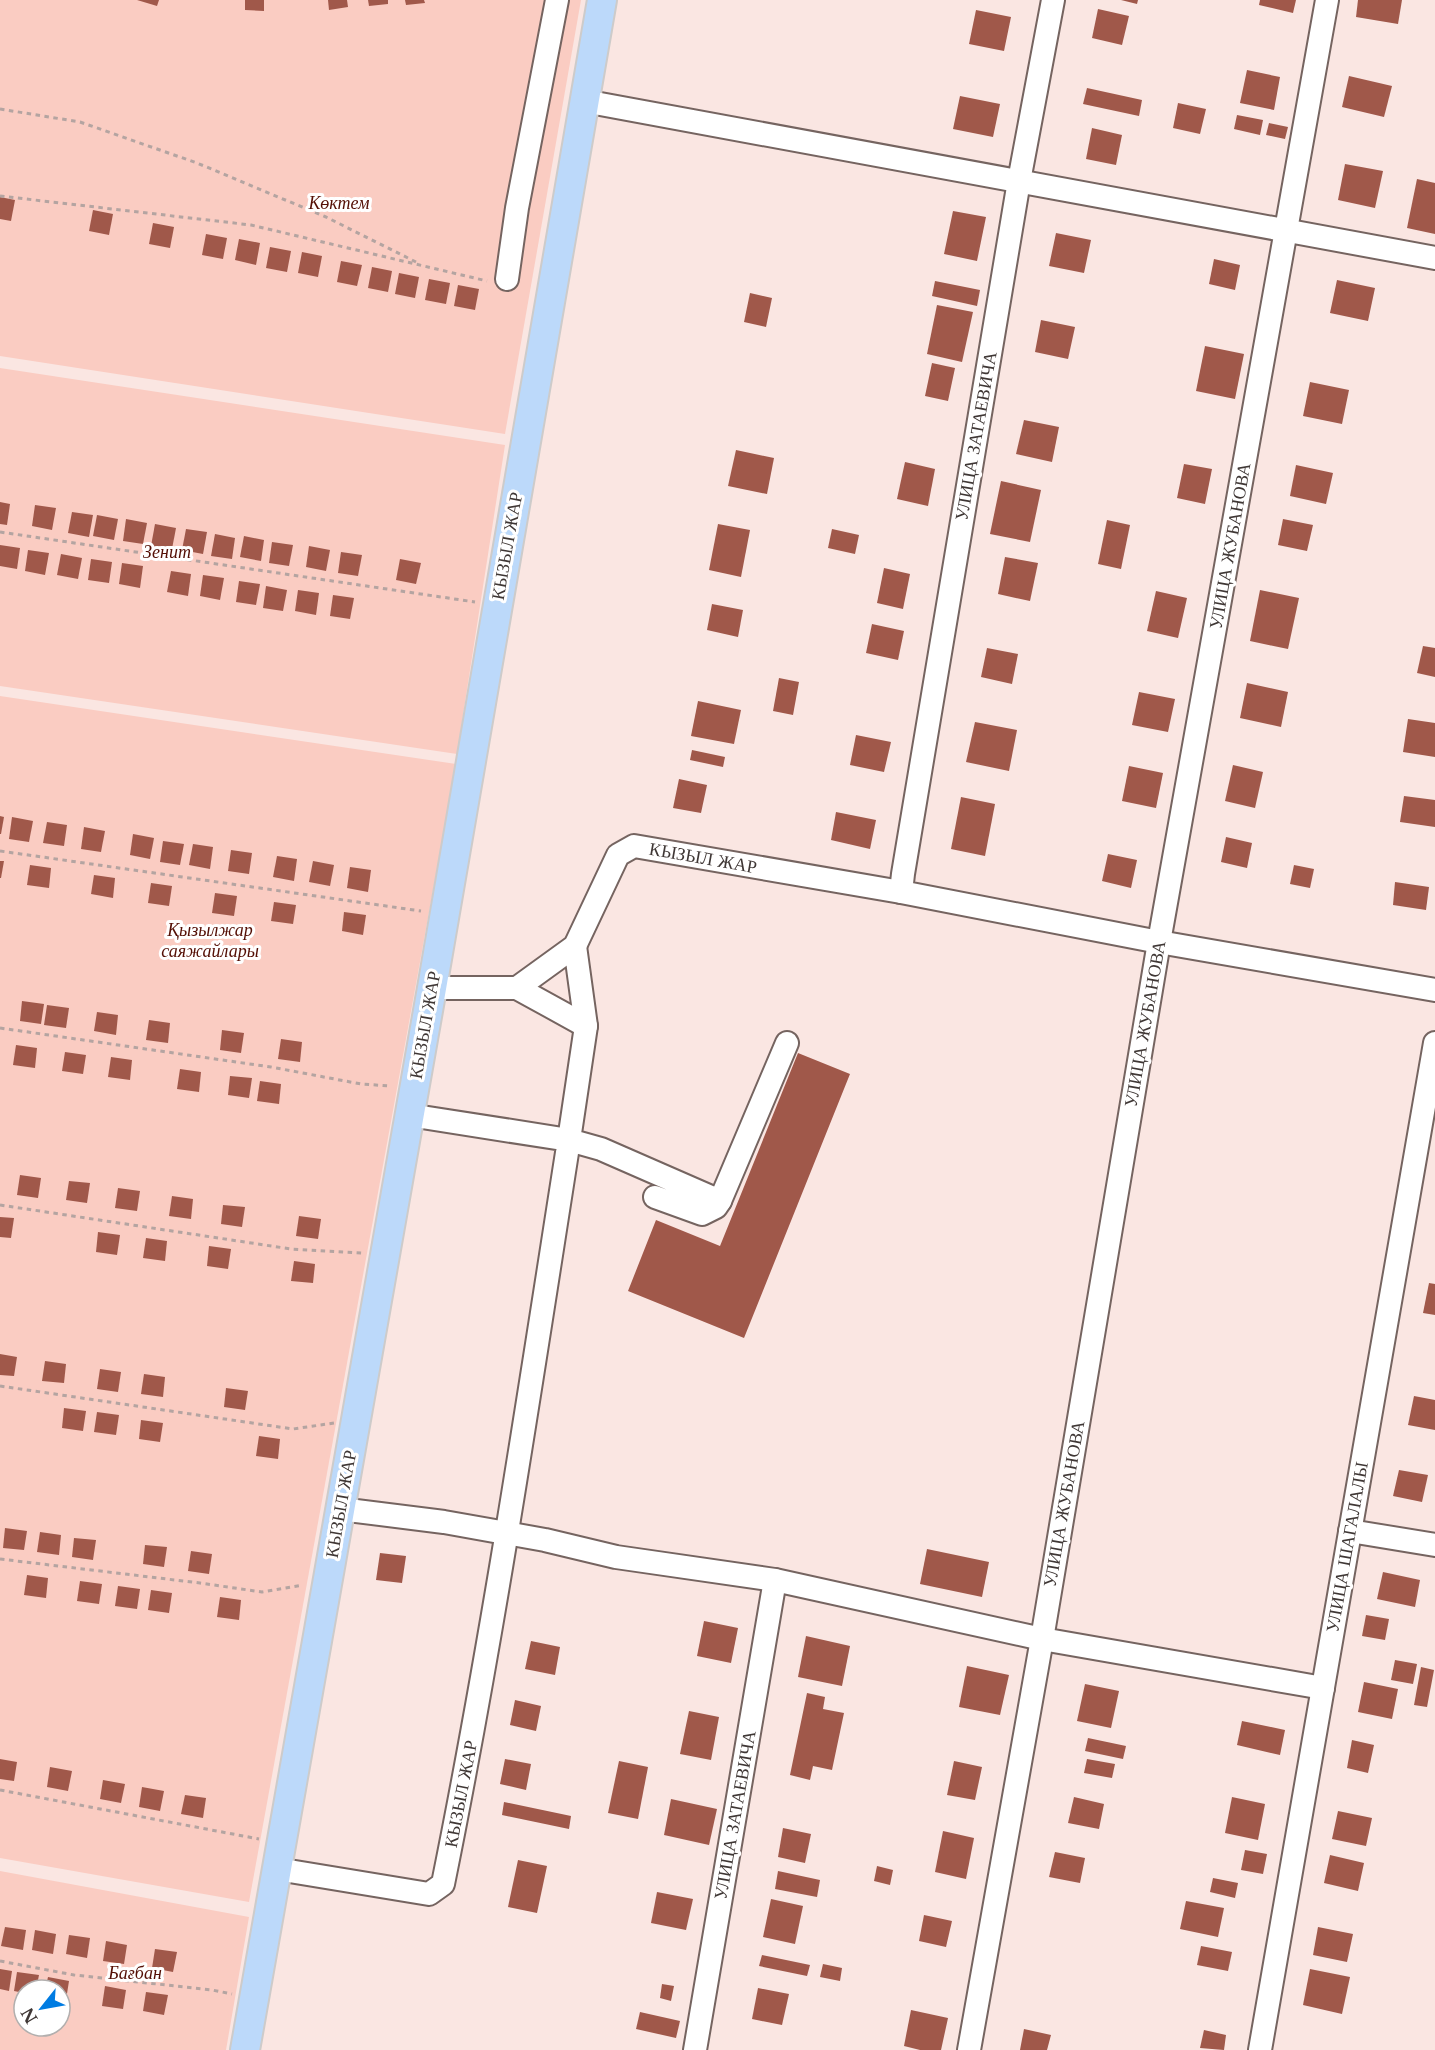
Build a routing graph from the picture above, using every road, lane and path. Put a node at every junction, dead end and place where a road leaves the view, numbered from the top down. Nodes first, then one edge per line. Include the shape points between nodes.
1 (556, 0) edge
2 (602, 0) edge
3 (1053, 0) edge
4 (1327, 0) edge
5 (584, 101) junction
6 (0, 109) edge
7 (1018, 181) junction
8 (0, 196) edge
9 (1287, 231) junction
10 (1435, 258) edge
11 (427, 268) junction
12 (507, 279) joint
13 (0, 532) edge
14 (497, 606) junction
15 (0, 851) edge
16 (902, 883) junction
17 (444, 914) junction
18 (1159, 942) junction
19 (575, 946) junction
20 (432, 988) junction
21 (517, 988) junction
22 (1435, 990) edge
23 (586, 1026) junction
24 (0, 1028) edge
25 (787, 1043) dead end
26 (1435, 1043) edge
27 (414, 1084) junction
28 (409, 1115) junction
29 (569, 1140) junction
30 (655, 1197) dead end
31 (720, 1201) junction
32 (0, 1205) edge
33 (384, 1256) junction
34 (0, 1386) edge
35 (356, 1418) junction
36 (340, 1509) junction
37 (1350, 1531) junction
38 (508, 1535) junction
39 (1435, 1545) edge
40 (0, 1559) edge
41 (328, 1578) junction
42 (775, 1580) junction
43 (1042, 1639) junction
44 (1323, 1688) junction
45 (0, 1790) edge
46 (279, 1856) junction
47 (0, 1961) edge
48 (254, 2000) junction
49 (245, 2050) edge
50 (695, 2050) edge
51 (969, 2050) edge
52 (1260, 2050) edge

1 - 12 street
2 - 5 main road, КЫЗЫЛ ЖАР
3 - 7 street, УЛИЦА ЗАТАЕВИЧА
4 - 9 street, УЛИЦА ЖУБАНОВА
5 - 7 street
5 - 14 main road, КЫЗЫЛ ЖАР
6 - 11 path via 80,122 197,163 326,217
7 - 9 street
7 - 16 street, УЛИЦА ЗАТАЕВИЧА
8 - 11 path via 251,225
9 - 10 street
9 - 18 street, УЛИЦА ЖУБАНОВА
11 - 12 path via 491,282
13 - 14 path
14 - 17 main road, КЫЗЫЛ ЖАР
15 - 17 path
16 - 18 street, КЫЗЫЛ ЖАР
16 - 19 street, КЫЗЫЛ ЖАР via 634,846 618,855
17 - 20 main road, КЫЗЫЛ ЖАР
18 - 22 street, КЫЗЫЛ ЖАР
18 - 43 street, УЛИЦА ЖУБАНОВА
19 - 21 street, КЫЗЫЛ ЖАР
19 - 23 street, КЫЗЫЛ ЖАР
20 - 21 street, КЫЗЫЛ ЖАР
20 - 27 main road, КЫЗЫЛ ЖАР
21 - 23 street
23 - 29 street, КЫЗЫЛ ЖАР
24 - 27 path via 271,1067 361,1084
25 - 31 street
26 - 37 street, УЛИЦА ШАГАЛАЛЫ
27 - 28 main road, КЫЗЫЛ ЖАР
28 - 29 street
28 - 33 main road, КЫЗЫЛ ЖАР
29 - 31 street via 601,1149
29 - 38 street, КЫЗЫЛ ЖАР
30 - 31 street via 702,1214
32 - 33 path via 291,1249
33 - 35 main road, КЫЗЫЛ ЖАР
34 - 35 path via 293,1429
35 - 36 main road, КЫЗЫЛ ЖАР
36 - 38 street via 444,1521
36 - 41 main road, КЫЗЫЛ ЖАР
37 - 39 street
37 - 44 street, УЛИЦА ШАГАЛАЛЫ
38 - 42 street via 616,1557
38 - 46 street, КЫЗЫЛ ЖАР via 443,1884 429,1894
40 - 41 path via 262,1592
41 - 46 main road, КЫЗЫЛ ЖАР
42 - 43 street
42 - 50 street, УЛИЦА ЗАТАЕВИЧА
43 - 44 street
43 - 51 street, УЛИЦА ЖУБАНОВА
44 - 52 street, УЛИЦА ШАГАЛАЛЫ
45 - 46 path
46 - 48 main road, КЫЗЫЛ ЖАР
47 - 48 path via 74,1975 212,1990
48 - 49 main road, КЫЗЫЛ ЖАР

